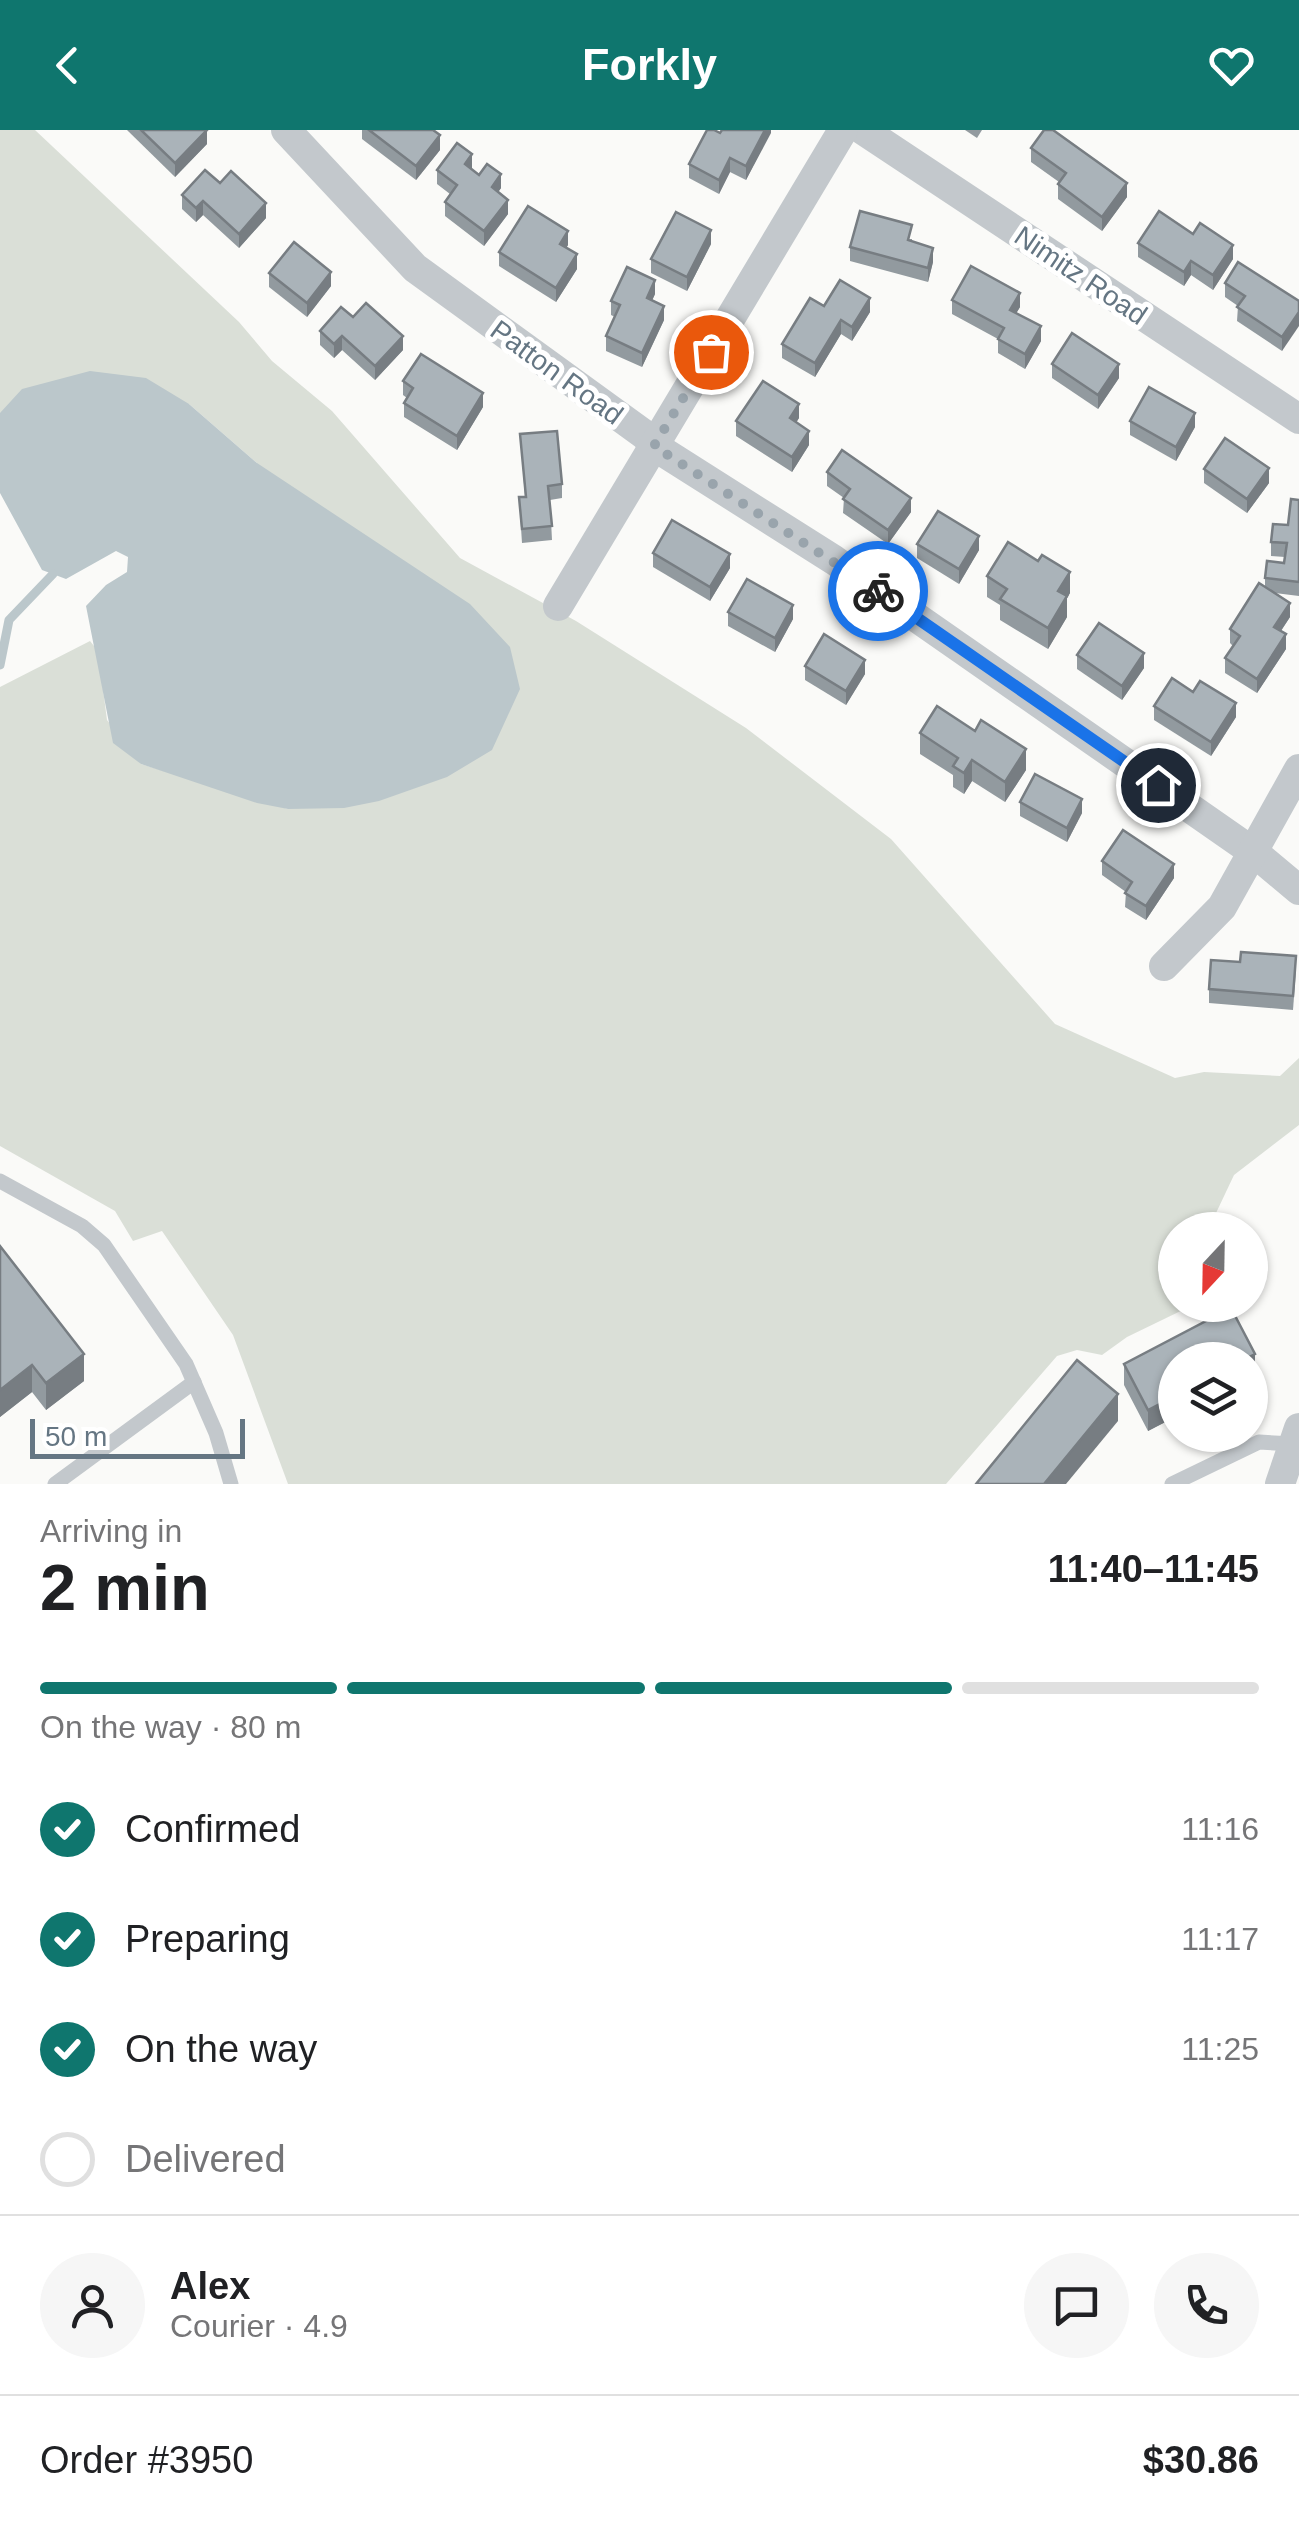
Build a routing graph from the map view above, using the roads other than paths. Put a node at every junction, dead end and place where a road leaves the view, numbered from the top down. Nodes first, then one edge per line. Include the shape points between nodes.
1 (286, 130) edge
2 (844, 130) edge
3 (864, 130) edge
4 (1299, 419) edge
5 (654, 446) junction
6 (558, 606) dead end
7 (1299, 770) edge
8 (1256, 854) junction
9 (1299, 890) edge
10 (1164, 966) dead end
11 (0, 1181) edge
12 (194, 1382) junction
13 (1296, 1436) edge
14 (55, 1484) edge
15 (231, 1484) edge
16 (1172, 1484) edge
17 (1280, 1484) edge

1 - 5 street, Patton Road via 415,268
2 - 5 street
3 - 4 street, Nimitz Road
5 - 6 street
5 - 8 street, Patton Road via 834,560
7 - 8 street
8 - 9 street, Patton Road
8 - 10 street via 1222,907
11 - 12 lane via 104,1245
12 - 14 lane
12 - 15 lane
13 - 16 lane via 1259,1442
13 - 17 street

